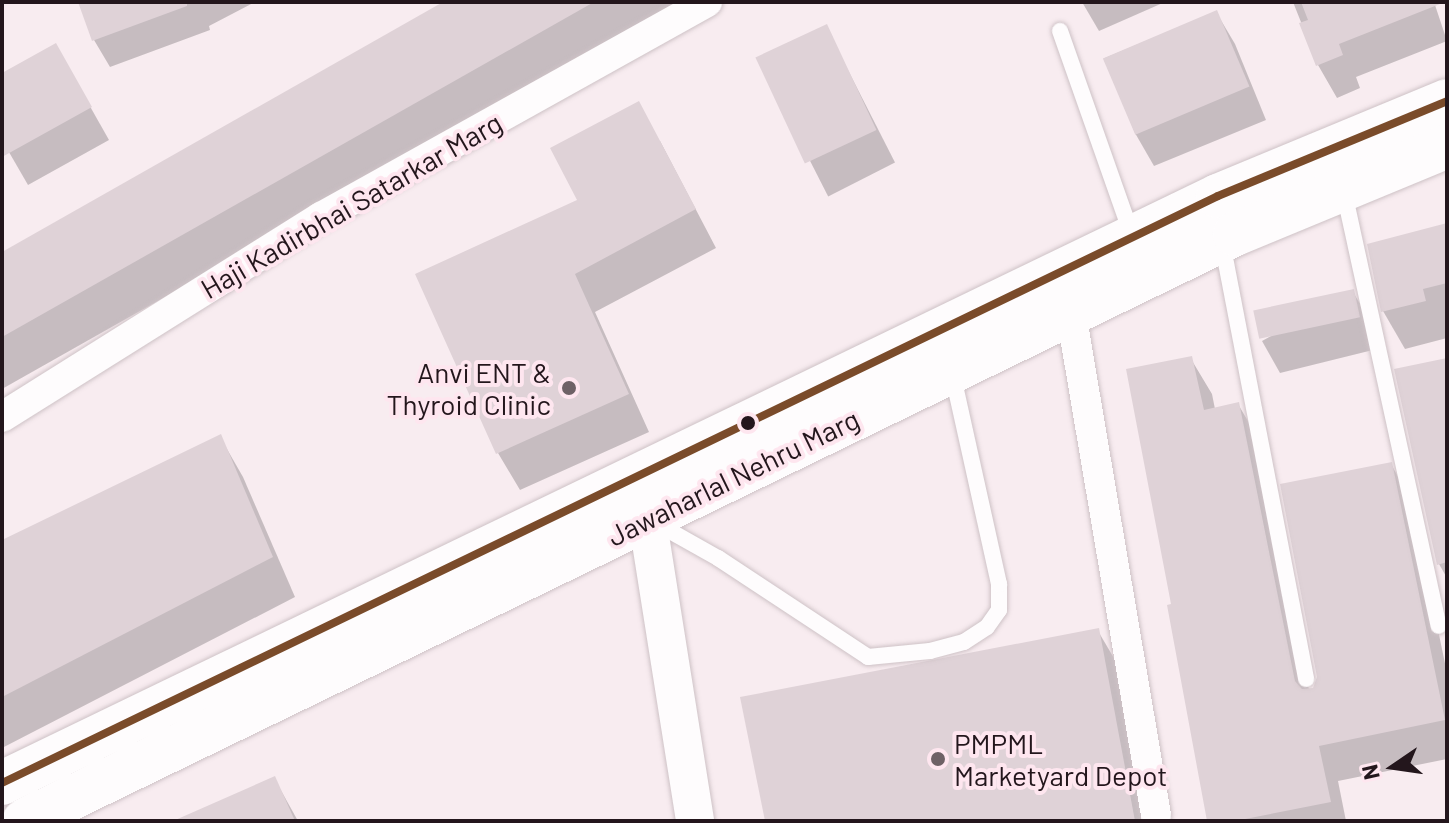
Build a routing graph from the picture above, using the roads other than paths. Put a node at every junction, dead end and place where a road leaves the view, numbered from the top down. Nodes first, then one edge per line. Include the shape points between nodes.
1 (707, 2) edge
2 (1060, 31) dead end
3 (1447, 101) edge
4 (1447, 146) edge
5 (1344, 191) junction
6 (1133, 237) junction
7 (1222, 241) junction
8 (1071, 313) junction
9 (952, 371) junction
10 (2, 417) edge
11 (640, 473) junction
12 (647, 518) junction
13 (1439, 626) dead end
14 (1306, 679) dead end
15 (2, 783) edge
16 (1156, 815) dead end
17 (24, 821) edge
18 (695, 821) edge

1 - 10 street, Haji Kadirbhai Satarkar Marg via 321,217
2 - 6 lane
3 - 6 main road, Jawaharlal Nehru Marg
4 - 5 main road, Jawaharlal Nehru Marg
5 - 7 main road, Jawaharlal Nehru Marg
5 - 13 lane
6 - 11 main road, Jawaharlal Nehru Marg
7 - 8 main road, Jawaharlal Nehru Marg
7 - 14 lane
8 - 9 main road, Jawaharlal Nehru Marg
8 - 16 street
9 - 12 main road, Jawaharlal Nehru Marg
9 - 12 lane via 999,584 999,610 987,627 964,642 868,657
11 - 12 street
11 - 15 main road, Jawaharlal Nehru Marg
12 - 17 main road, Jawaharlal Nehru Marg
12 - 18 street

